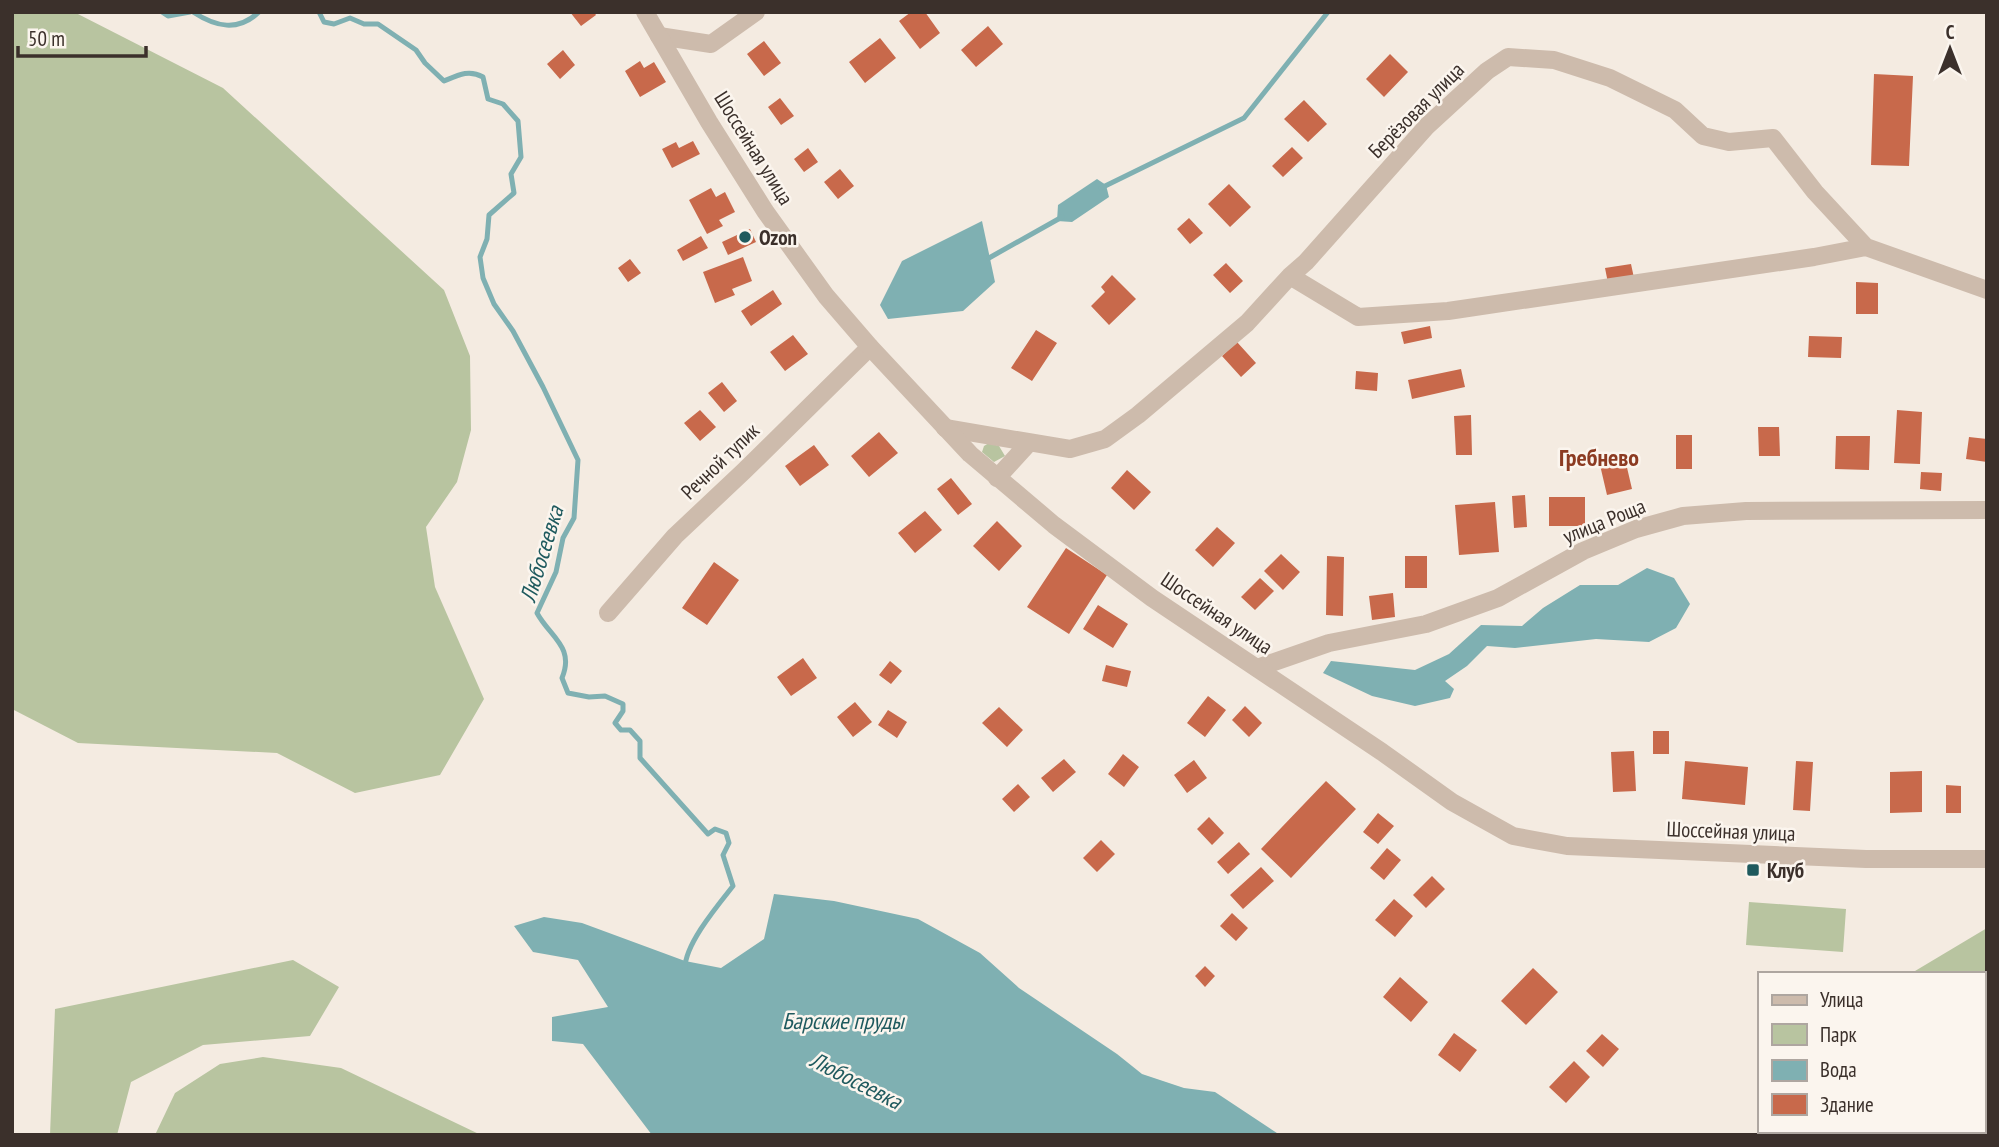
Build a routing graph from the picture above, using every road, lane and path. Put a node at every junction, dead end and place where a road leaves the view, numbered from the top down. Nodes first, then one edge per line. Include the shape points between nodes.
1 (645, 12) edge
2 (757, 12) edge
3 (659, 36) junction
4 (1866, 247) junction
5 (1290, 276) junction
6 (1987, 290) edge
7 (870, 348) junction
8 (945, 428) junction
9 (1028, 444) junction
10 (997, 478) junction
11 (1987, 510) edge
12 (608, 613) dead end
13 (1257, 668) junction
14 (1987, 859) edge

1 - 3 street, Шоссейная улица
2 - 3 street via 711,44
3 - 7 street, Шоссейная улица via 765,211
4 - 5 street via 1447,311 1358,317
4 - 5 street, Берёзовая улица via 1773,138 1729,142 1703,136 1675,110 1610,78 1554,60 1508,57 1427,126
4 - 6 street
5 - 9 street, Берёзовая улица via 1247,323 1105,439 1070,449
7 - 8 street, Шоссейная улица
7 - 12 street, Речной тупик via 675,536
8 - 9 street, Берёзовая улица
8 - 10 street, Шоссейная улица
9 - 10 street
10 - 13 street, Шоссейная улица via 1152,598
11 - 13 street, улица Роща via 1746,510 1683,516 1583,551 1486,603 1426,624 1329,643
13 - 14 street, Шоссейная улица via 1451,802 1513,836 1599,848

